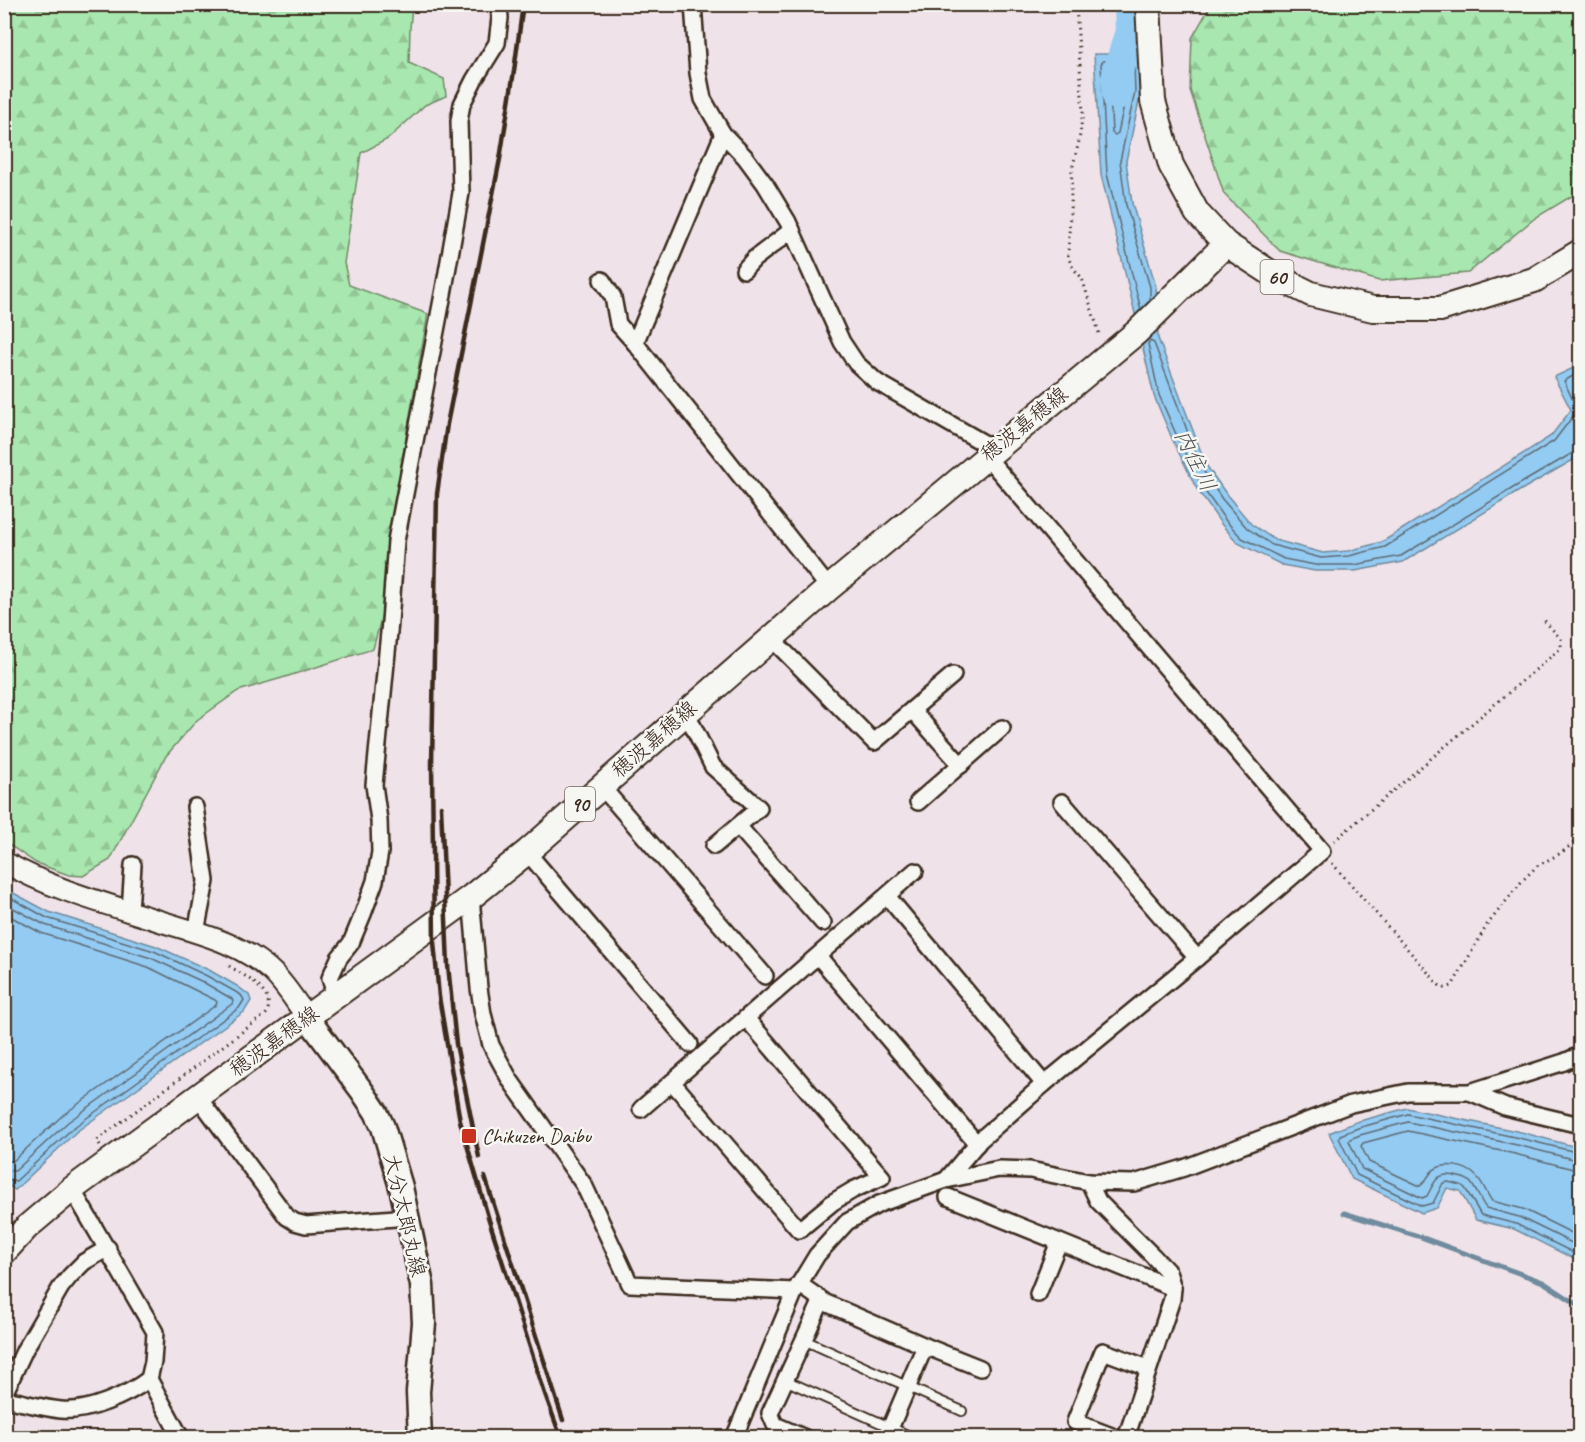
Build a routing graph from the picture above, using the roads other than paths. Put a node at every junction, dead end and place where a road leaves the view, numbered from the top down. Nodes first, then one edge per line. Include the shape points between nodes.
1 (499, 4) edge
2 (693, 4) edge
3 (1148, 4) edge
4 (723, 134) junction
5 (792, 230) junction
6 (1226, 244) junction
7 (1581, 252) edge
8 (744, 270) dead end
9 (602, 280) dead end
10 (635, 343) junction
11 (990, 452) junction
12 (829, 588) junction
13 (771, 638) junction
14 (953, 675) dead end
15 (912, 710) junction
16 (686, 712) junction
17 (1002, 728) dead end
18 (961, 765) junction
19 (601, 786) junction
20 (918, 802) dead end
21 (1062, 802) dead end
22 (195, 807) dead end
23 (738, 826) junction
24 (714, 846) dead end
25 (527, 852) junction
26 (4, 862) edge
27 (133, 865) dead end
28 (915, 871) dead end
29 (886, 896) junction
30 (471, 897) junction
31 (130, 911) junction
32 (823, 923) dead end
33 (196, 932) junction
34 (818, 956) junction
35 (1197, 958) junction
36 (765, 976) dead end
37 (335, 995) junction
38 (306, 1016) junction
39 (746, 1018) junction
40 (690, 1044) dead end
41 (1581, 1055) edge
42 (672, 1082) junction
43 (1044, 1084) junction
44 (1470, 1092) junction
45 (198, 1097) junction
46 (641, 1109) dead end
47 (1581, 1125) edge
48 (977, 1144) junction
49 (946, 1180) junction
50 (1089, 1182) junction
51 (72, 1189) junction
52 (948, 1197) dead end
53 (408, 1217) junction
54 (1059, 1242) junction
55 (108, 1248) junction
56 (4, 1252) edge
57 (797, 1288) junction
58 (1173, 1288) junction
59 (1038, 1294) dead end
60 (822, 1300) junction
61 (804, 1340) junction
62 (925, 1346) junction
63 (980, 1368) dead end
64 (1148, 1368) junction
65 (150, 1379) junction
66 (785, 1380) junction
67 (907, 1387) junction
68 (4, 1394) edge
69 (4, 1399) edge
70 (962, 1411) dead end
71 (888, 1432) edge
72 (182, 1437) edge
73 (420, 1437) edge
74 (736, 1437) edge
75 (805, 1437) edge
76 (914, 1437) edge
77 (1117, 1437) edge
78 (1126, 1437) edge

1 - 37 street via 497,43 462,104 461,193 396,541 374,785 380,852 375,882 363,914 330,978
2 - 4 street via 703,99
3 - 6 main road, 60 via 1153,101 1171,165 1197,213
4 - 5 street via 765,184
4 - 10 street
5 - 8 street
5 - 11 street via 856,363 878,382
6 - 7 main road, 60 via 1311,294 1372,309 1440,309 1534,280
6 - 11 main road, 穂波嘉穂線 / 90 via 1137,332
9 - 10 street via 613,297 618,324
10 - 12 street
11 - 12 main road, 穂波嘉穂線 / 90
11 - 35 street via 1322,851
12 - 13 main road, 穂波嘉穂線 / 90
13 - 15 street via 874,742
13 - 16 main road, 穂波嘉穂線 / 90
14 - 15 street
15 - 18 street
16 - 19 main road, 穂波嘉穂線 / 90
16 - 23 street via 713,767 759,808
17 - 18 street
18 - 20 street
19 - 25 main road, 穂波嘉穂線 / 90
19 - 36 street
21 - 35 street
22 - 33 street via 206,881
23 - 24 street
23 - 32 street
25 - 30 main road, 穂波嘉穂線 / 90
25 - 40 street
26 - 31 street via 59,889
27 - 31 street
28 - 29 street
29 - 34 street
29 - 43 street
30 - 37 main road, 穂波嘉穂線 / 90
30 - 57 street via 482,1006 491,1045 510,1080 584,1185 630,1284
31 - 33 street
33 - 38 street via 235,946 270,969
34 - 39 street
34 - 48 street
35 - 43 street
37 - 38 main road, 穂波嘉穂線 / 90
38 - 45 main road, 穂波嘉穂線 / 90
38 - 53 main road, 大分太郎丸線 via 376,1112
39 - 42 street
39 - 42 street via 882,1178 832,1202 799,1230
41 - 44 street
42 - 46 street
43 - 48 street
44 - 47 street via 1505,1107
44 - 50 street via 1408,1092 1351,1104 1184,1168 1134,1183
45 - 51 main road, 穂波嘉穂線 / 90
45 - 53 street via 287,1217 295,1222 306,1225
48 - 49 street
49 - 50 street via 999,1169 1030,1170
49 - 57 street via 879,1204 847,1222 817,1255
50 - 58 street via 1098,1201 1168,1272
51 - 55 street
51 - 56 main road, 穂波嘉穂線 / 90
52 - 54 street
53 - 73 main road, 大分太郎丸線 via 422,1285
54 - 58 street
54 - 59 street
55 - 65 street via 155,1332
55 - 68 street via 84,1262 61,1287
57 - 60 street
57 - 74 street
58 - 64 street
60 - 61 street
60 - 62 street
61 - 66 street
61 - 67 lane
62 - 63 street
62 - 67 street
64 - 77 street via 1103,1351 1075,1422
64 - 78 street
65 - 69 street via 86,1408 62,1410
65 - 72 street
66 - 71 lane
66 - 75 street via 770,1413 775,1425
67 - 70 lane
67 - 71 street
71 - 76 lane

